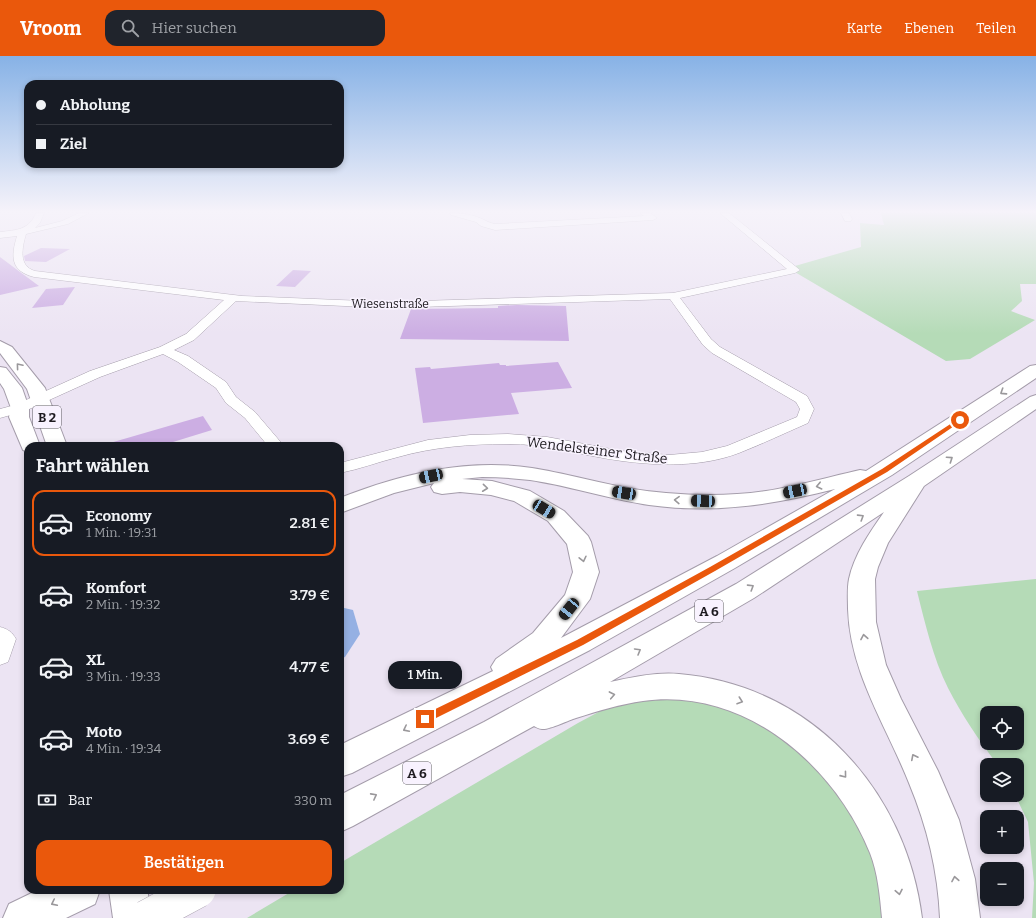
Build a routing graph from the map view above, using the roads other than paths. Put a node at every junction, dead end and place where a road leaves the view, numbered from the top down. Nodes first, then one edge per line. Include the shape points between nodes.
1 (18, 253) edge
2 (774, 253) edge
3 (673, 296) junction
4 (233, 298) junction
5 (0, 346) edge
6 (164, 350) junction
7 (1036, 370) edge
8 (0, 372) edge
9 (38, 393) junction
10 (1036, 402) edge
11 (12, 404) edge
12 (0, 414) edge
13 (28, 442) edge
14 (56, 442) edge
15 (273, 442) edge
16 (344, 467) edge
17 (884, 470) junction
18 (917, 481) junction
19 (344, 504) edge
20 (344, 517) edge
21 (0, 635) edge
22 (0, 656) edge
23 (453, 705) junction
24 (495, 732) junction
25 (344, 760) edge
26 (344, 812) edge
27 (73, 894) edge
28 (129, 894) edge
29 (166, 894) edge
30 (191, 894) edge
31 (25, 917) edge
32 (133, 918) edge
33 (146, 918) edge
34 (172, 918) edge
35 (902, 918) edge
36 (960, 918) edge

1 - 4 street, Wiesenstraße via 18,263 23,270 34,274
2 - 3 street, Wiesenstraße via 795,270
3 - 4 street, Wiesenstraße via 388,305
3 - 16 street, Wendelsteiner Straße via 707,342 716,350 802,399 807,410 802,420 732,450 702,457 669,460 622,456 547,442 470,440 428,445
4 - 6 street via 190,337
9 -> 5 main road, B 2 via 6,350
6 - 9 street
6 - 15 street via 183,359 221,385 231,400 250,415
7 -> 17 main road, A 6
8 - 11 main road, B 2 via 13,388
9 - 11 street
9 - 14 main road, B 2
18 -> 10 main road, A 6
11 - 12 street
11 - 13 main road, B 2
17 -> 19 main road via 765,498 716,502 664,500 596,489 532,474 490,470 445,473 404,482
17 - 23 main road, A 6 via 733,558 580,642
24 -> 18 main road, A 6 via 745,591
36 -> 18 main road via 950,855 938,814 918,765 873,671 861,616 862,580 866,563
20 -> 23 main road via 393,495 421,488 460,485 492,488 522,496 556,516 579,542 586,572 577,599 543,641
21 - 22 street via 5,639
23 -> 25 main road, A 6
26 -> 24 main road, A 6
24 -> 35 main road via 600,697 641,689 678,687 719,694 755,706 820,749 844,775 869,811 889,852
27 -> 31 main road
28 - 32 main road
29 - 34 main road
30 - 33 main road, bridge

